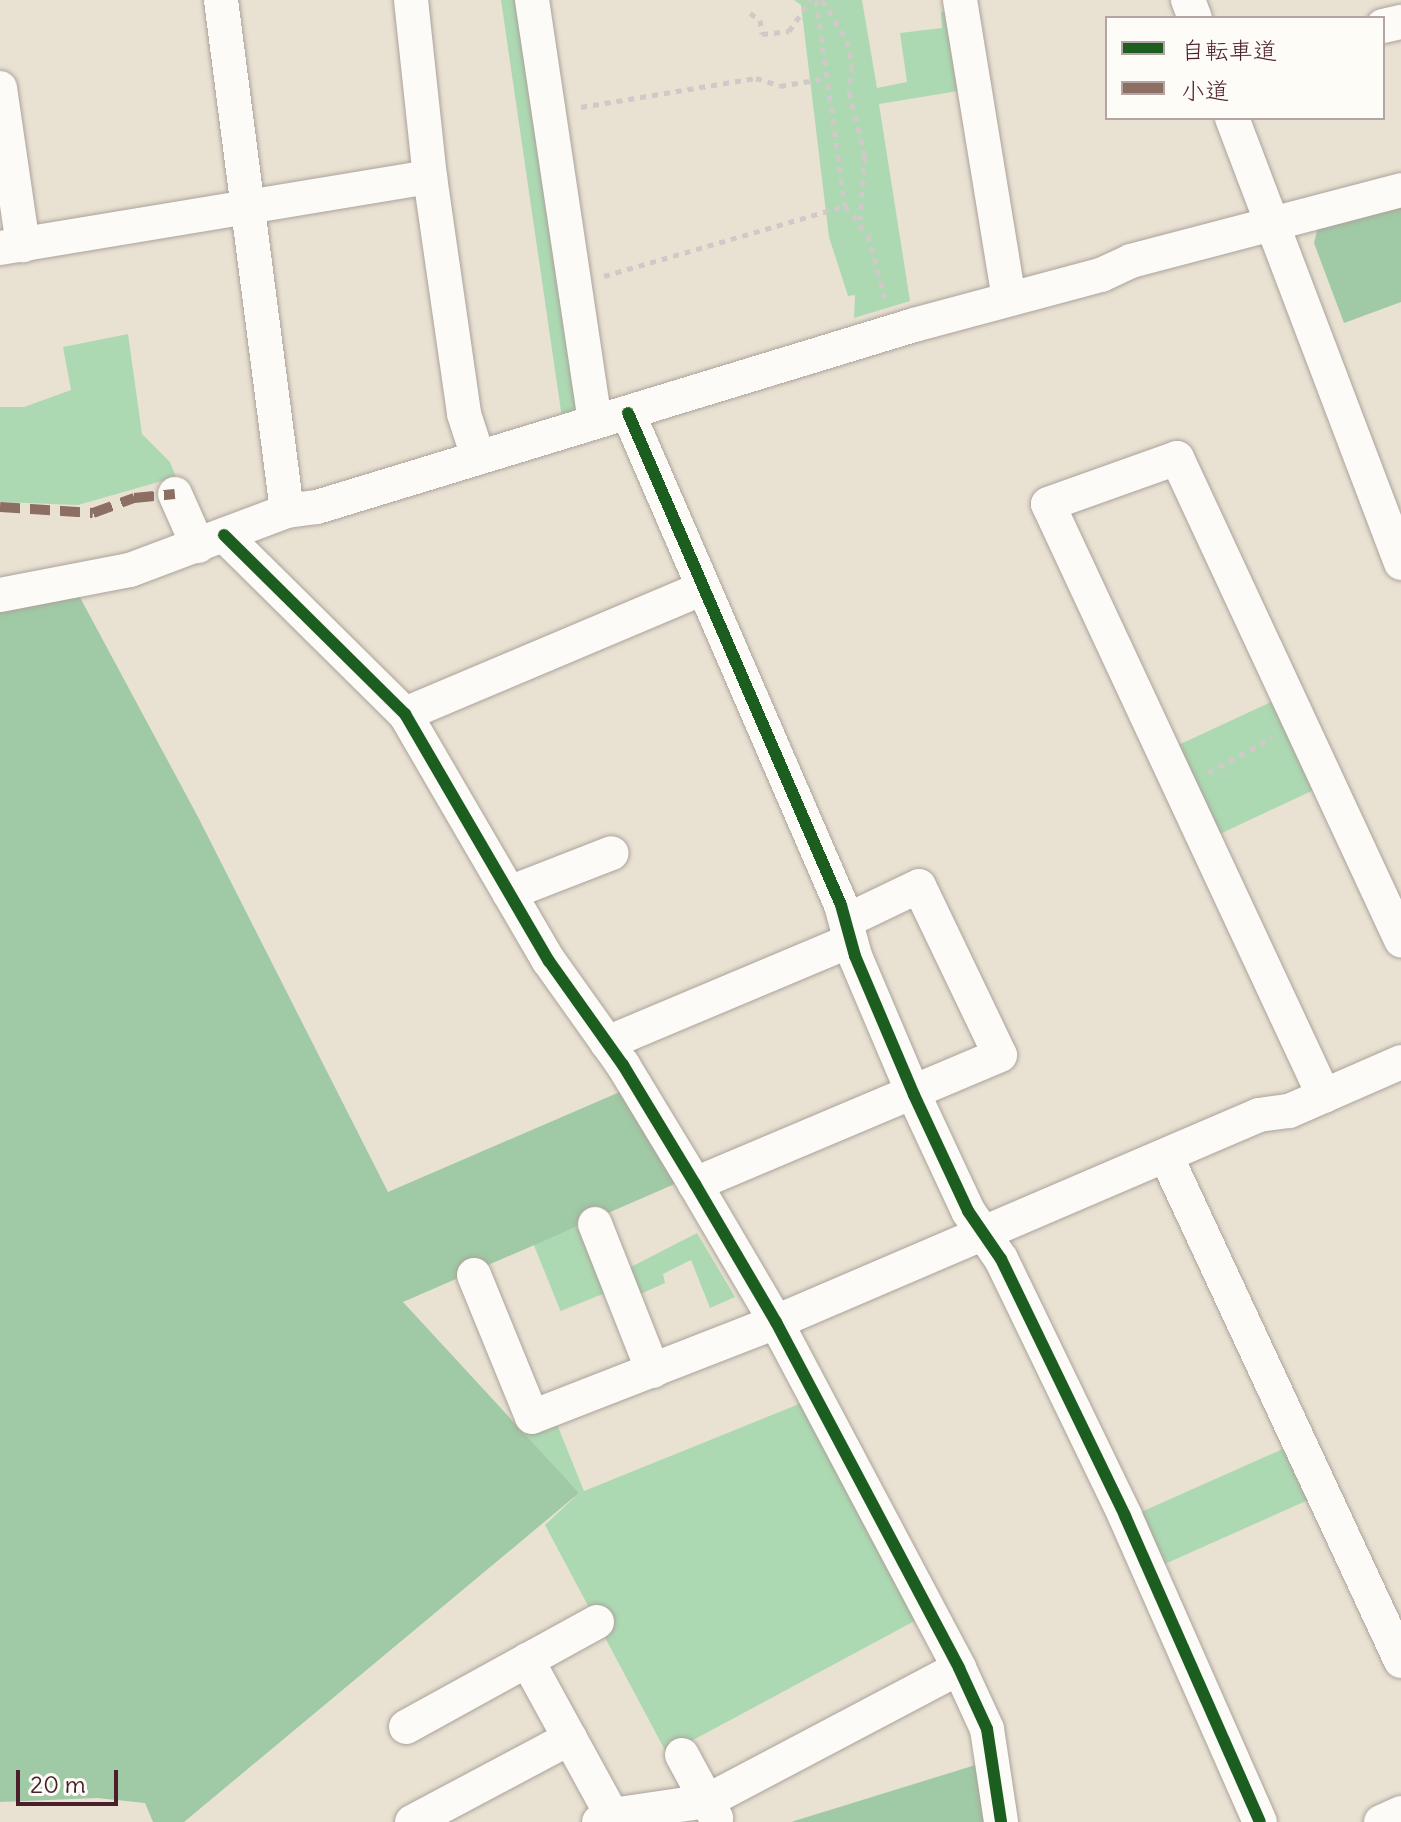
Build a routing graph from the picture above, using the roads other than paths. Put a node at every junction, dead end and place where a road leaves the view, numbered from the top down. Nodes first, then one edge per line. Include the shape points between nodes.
1 (221, 0) edge
2 (411, 0) edge
3 (532, 0) edge
4 (960, 0) edge
5 (0, 88) edge
6 (1233, 120) edge
7 (430, 177) junction
8 (1401, 190) edge
9 (250, 207) junction
10 (1272, 223) junction
11 (11, 247) edge
12 (1009, 299) junction
13 (628, 413) junction
14 (595, 420) junction
15 (478, 457) junction
16 (175, 494) dead end
17 (287, 511) junction
18 (211, 540) junction
19 (1401, 563) edge
20 (704, 588) junction
21 (0, 595) edge
22 (405, 714) junction
23 (612, 853) dead end
24 (509, 893) junction
25 (848, 931) junction
26 (1401, 940) edge
27 (607, 1043) junction
28 (1401, 1062) edge
29 (914, 1095) junction
30 (1324, 1096) junction
31 (1166, 1156) junction
32 (695, 1184) junction
33 (595, 1224) dead end
34 (984, 1233) junction
35 (474, 1275) dead end
36 (776, 1322) junction
37 (653, 1371) junction
38 (597, 1622) dead end
39 (527, 1660) junction
40 (1401, 1661) edge
41 (959, 1668) junction
42 (406, 1727) dead end
43 (570, 1738) junction
44 (682, 1755) dead end
45 (713, 1812) edge
46 (1401, 1813) edge
47 (605, 1818) edge
48 (412, 1822) edge
49 (1001, 1822) edge
50 (1260, 1822) edge
51 (1381, 1822) edge

1 - 9 street
2 - 7 street
3 - 14 street
4 - 12 street
5 - 11 street
6 - 10 street
7 - 9 street
7 - 15 street via 464,414
8 - 10 street
9 - 11 street
9 - 17 street
10 - 12 street
10 - 19 street
12 - 13 street
13 - 14 street
13 - 20 street
14 - 15 street
15 - 17 street
16 - 18 street
17 - 18 street
18 - 21 street via 95,580
18 - 22 street
20 - 22 street
20 - 25 street
22 - 24 street
23 - 24 street
24 - 27 street
25 - 27 street
25 - 29 street
25 - 29 street via 919,886 1000,1055
26 - 30 street via 1177,458 1048,504
27 - 32 street
28 - 30 street
29 - 32 street
29 - 34 street via 968,1211
30 - 31 street via 1289,1111 1259,1115
31 - 34 street
31 - 40 street
32 - 36 street
33 - 37 street
34 - 36 street
34 - 50 street via 1125,1516
35 - 37 street via 532,1417
36 - 37 street
36 - 41 street
38 - 39 street
39 - 42 street
39 - 43 street
41 - 45 street
41 - 49 street via 987,1729
43 - 47 street
43 - 48 street
44 - 45 street
45 - 47 street
46 - 51 street

